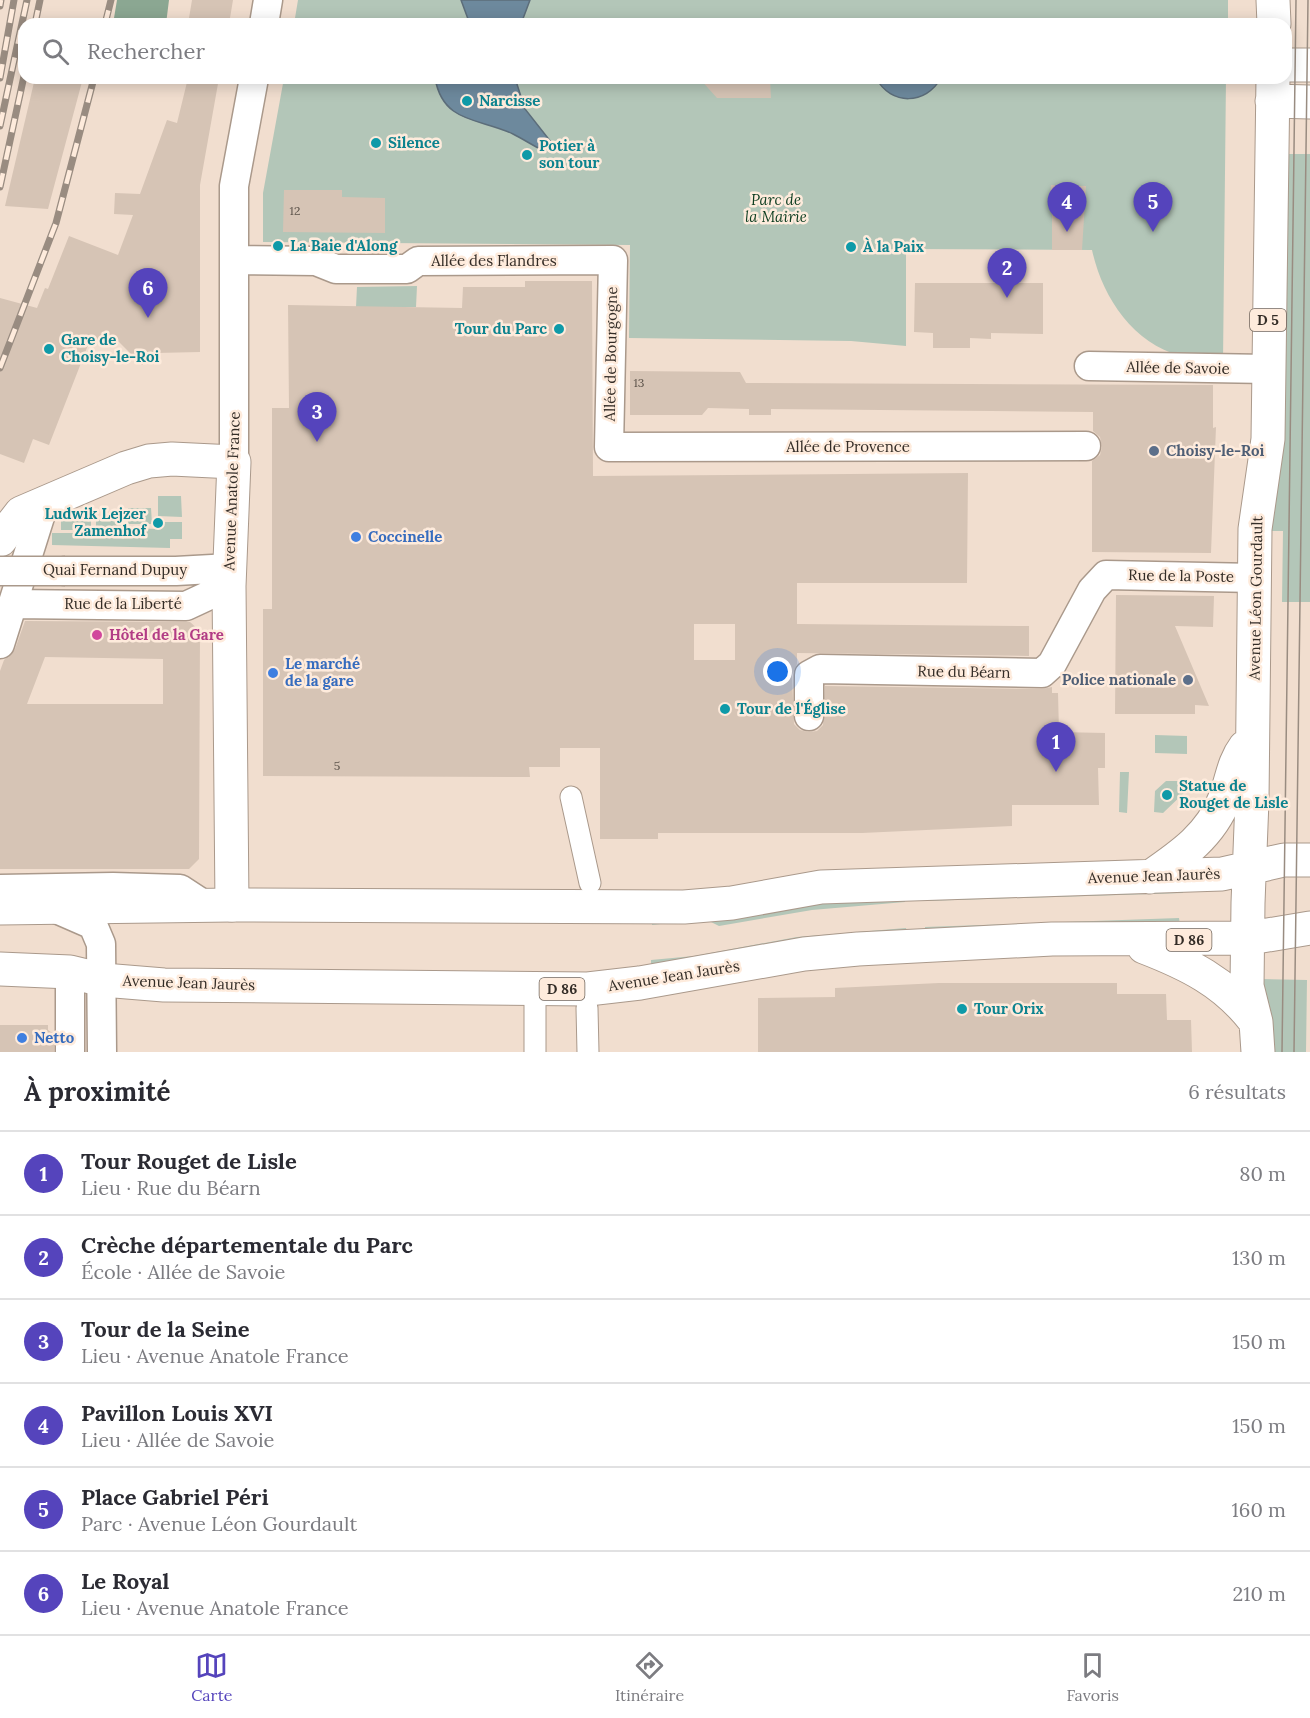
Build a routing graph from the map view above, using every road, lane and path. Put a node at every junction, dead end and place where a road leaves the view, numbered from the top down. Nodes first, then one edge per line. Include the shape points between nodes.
1 (268, 0) edge
2 (1273, 0) edge
3 (265, 18) edge
4 (1274, 18) edge
5 (1292, 65) edge
6 (1310, 65) edge
7 (253, 84) edge
8 (1273, 90) edge
9 (1310, 102) edge
10 (234, 260) junction
11 (613, 261) joint
12 (1089, 366) dead end
13 (1268, 369) junction
14 (1086, 446) dead end
15 (609, 447) joint
16 (234, 462) junction
17 (45, 501) junction
18 (0, 540) edge
19 (0, 571) edge
20 (1106, 575) joint
21 (230, 577) junction
22 (1255, 578) junction
23 (13, 604) junction
24 (0, 644) edge
25 (809, 716) dead end
26 (1253, 736) junction
27 (571, 797) dead end
28 (1310, 860) edge
29 (1250, 868) junction
30 (1150, 877) junction
31 (590, 883) dead end
32 (0, 890) edge
33 (219, 906) junction
34 (52, 907) junction
35 (0, 908) edge
36 (1310, 928) edge
37 (1250, 938) junction
38 (1129, 940) junction
39 (5, 969) edge
40 (70, 972) junction
41 (103, 980) junction
42 (535, 990) junction
43 (587, 1008) dead end
44 (1257, 1037) edge
45 (70, 1052) edge
46 (102, 1052) edge
47 (535, 1052) edge
48 (588, 1052) edge

1 - 3 street
2 - 4 main road
5 - 6 main road
7 - 10 street, Avenue Anatole France via 234,186
8 - 9 main road
8 - 13 main road, Avenue Léon Gourdault / D 5
10 - 11 street, Allée des Flandres via 316,261 336,269 407,269 418,261
10 - 16 street, Avenue Anatole France
11 - 15 street, Allée de Bourgogne
12 - 13 street, Allée de Savoie
13 - 22 main road, Avenue Léon Gourdault / D 5 via 1268,439 1255,529
14 - 15 street, Allée de Provence
16 - 17 main road via 149,461
16 - 21 main road, Avenue Anatole France
17 - 18 main road via 21,513
17 - 23 street
19 - 21 street, Quai Fernand Dupuy, bridge via 176,571
20 - 22 street, Rue de la Poste
20 - 25 street, Rue du Béarn via 1092,590 1052,664 1042,673 820,669 809,675
21 - 23 street, Rue de la Liberté via 186,606
21 - 33 main road, Avenue Anatole France
22 - 26 main road, Avenue Léon Gourdault / D 5
23 - 24 street
26 - 29 main road, Avenue Léon Gourdault / D 5
26 - 30 main road via 1235,759 1230,785 1214,823 1185,853
27 - 31 street
28 - 29 main road, Avenue Jean Jaurès via 1284,860
29 - 30 main road, Avenue Jean Jaurès via 1231,873
29 - 37 main road, Avenue Léon Gourdault / D 5
30 - 33 main road, Avenue Jean Jaurès via 821,887 684,907
32 - 33 street via 180,889
33 - 34 main road, Avenue Jean Jaurès
34 - 35 main road, Avenue Jean Jaurès
34 - 41 street via 93,925 101,944
36 - 37 main road, Avenue Jean Jaurès / D 86
37 - 38 main road, Avenue Jean Jaurès / D 86
37 - 44 main road, D 5 via 1247,986
38 - 42 main road, Avenue Jean Jaurès / D 86 via 858,949 804,954 640,984
38 - 44 main road via 1199,971 1238,999
39 - 40 main road, Avenue Jean Jaurès / D 86
40 - 41 main road, Avenue Jean Jaurès / D 86
40 - 45 street
41 - 42 main road, Avenue Jean Jaurès / D 86 via 164,985
41 - 46 street
42 - 47 street
43 - 48 street

